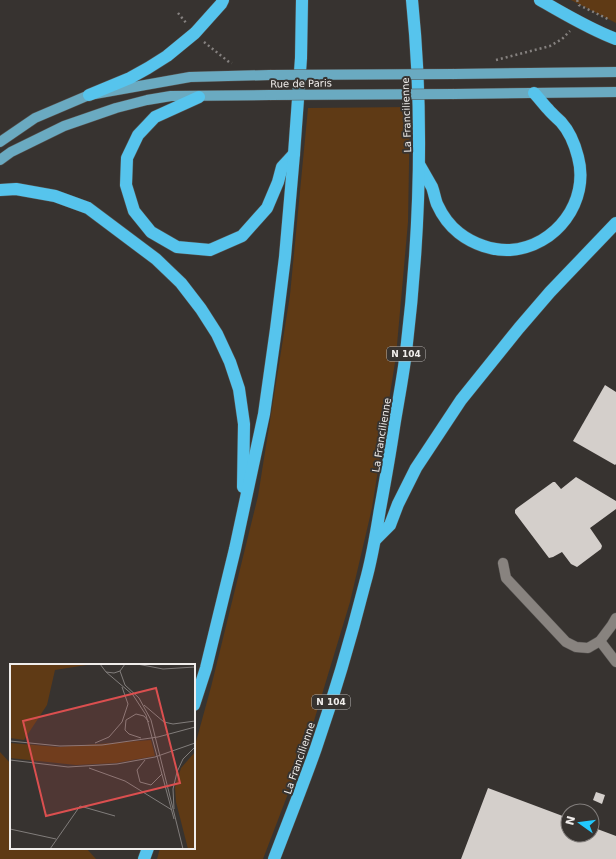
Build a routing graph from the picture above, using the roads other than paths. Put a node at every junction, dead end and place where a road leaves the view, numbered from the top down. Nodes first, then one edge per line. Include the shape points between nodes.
1 (223, 0) edge
2 (302, 0) edge
3 (412, 0) edge
4 (540, 0) edge
5 (616, 39) edge
6 (616, 72) edge
7 (616, 92) edge
8 (534, 93) junction
9 (89, 95) junction
10 (199, 96) junction
11 (0, 142) edge
12 (294, 154) junction
13 (0, 160) edge
14 (420, 165) junction
15 (0, 190) edge
16 (616, 223) edge
17 (243, 511) junction
18 (375, 540) junction
19 (503, 563) dead end
20 (616, 618) edge
21 (600, 641) junction
22 (616, 662) edge
23 (195, 703) edge
24 (148, 849) edge
25 (144, 859) edge
26 (274, 859) edge

1 - 9 highway via 195,33 167,56 130,78
2 - 12 highway via 301,58
3 - 14 highway, La Francilienne / N 104
4 - 5 highway
6 - 9 main road, Rue de Paris, bridge via 190,77
7 - 8 main road, Rue de Paris
8 - 10 main road, Rue de Paris, bridge
8 - 14 highway via 562,123 572,139 579,158 581,174 581,186 570,214 560,226 536,244 509,250 494,249 482,246 458,233 442,213
9 - 11 main road, Rue de Paris via 35,118
10 - 12 highway via 156,117 138,135 127,158 126,185 134,211 151,232 176,247 210,250 242,236 267,208 282,167
10 - 13 main road, Rue de Paris via 171,96 116,108 64,126
12 - 17 highway via 285,257 264,414
14 - 18 highway, La Francilienne / N 104 via 418,223 406,354
15 - 17 highway via 16,189 55,196 88,208 156,259 201,309 217,334 239,389 244,424
16 - 18 highway via 545,298 461,400 416,468 390,525
17 - 23 highway via 206,668
18 - 26 highway, La Francilienne / N 104 via 344,660 316,747
19 - 21 street via 506,578 566,642 576,647 588,648
20 - 21 street
21 - 22 street
24 - 25 highway

